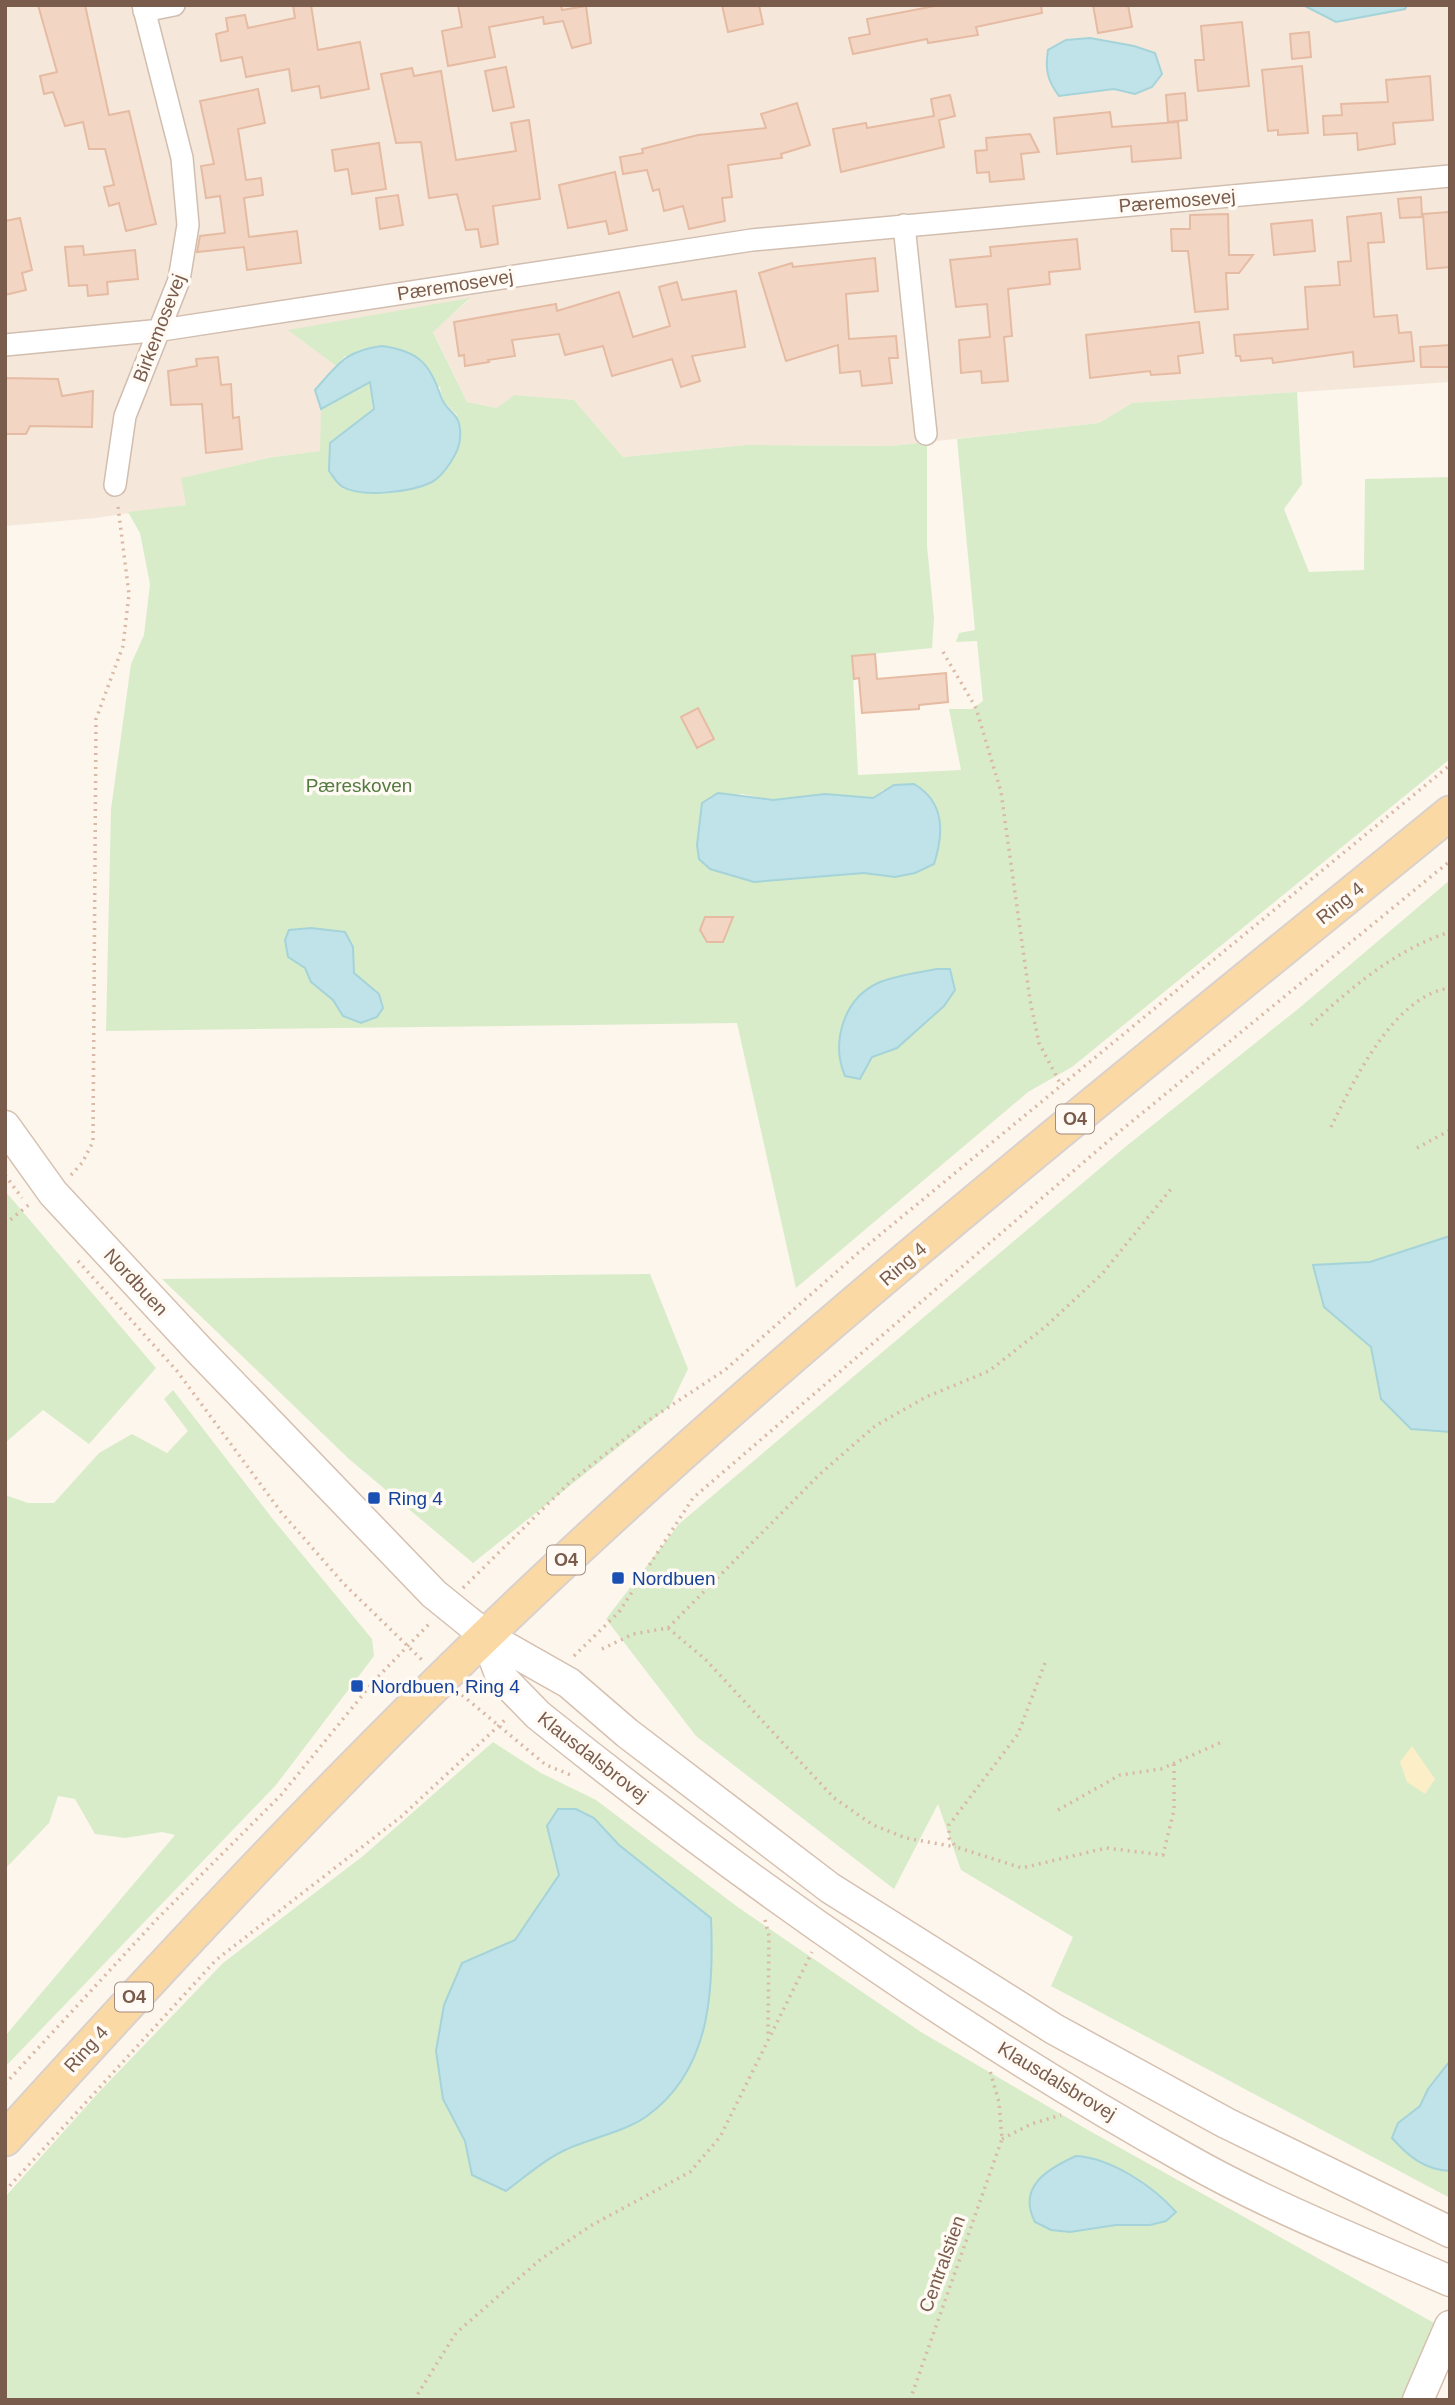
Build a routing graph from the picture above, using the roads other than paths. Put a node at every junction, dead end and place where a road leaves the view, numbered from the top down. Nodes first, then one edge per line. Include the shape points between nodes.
1 (174, 5) edge
2 (144, 8) edge
3 (1450, 176) edge
4 (904, 225) junction
5 (162, 330) junction
6 (5, 345) edge
7 (926, 434) dead end
8 (115, 485) road end
9 (1450, 813) edge
10 (5, 1126) edge
11 (486, 1636) junction
12 (5, 2139) edge
13 (1450, 2232) edge
14 (1450, 2281) edge
15 (1450, 2326) edge
16 (1418, 2400) edge

1 - 2 street
2 - 5 street, Birkemosevej via 182,158 187,198 186,249
3 - 4 street, Pæremosevej
4 - 5 street, Pæremosevej via 752,240
4 - 7 street
5 - 6 street, Pæremosevej
5 - 8 street, Birkemosevej via 125,416
9 - 11 main road, Ring 4 / O4 via 980,1198 696,1441
10 - 11 street, Nordbuen via 39,1204 198,1349 440,1600
11 - 12 main road, Ring 4 / O4 via 266,1858
11 - 13 street, Klausdalsbrovej via 555,1674 830,1888 1054,2029 1226,2123
11 - 14 street, Klausdalsbrovej via 501,1677 606,1770 783,1903 916,1994 1186,2159
15 - 16 street

